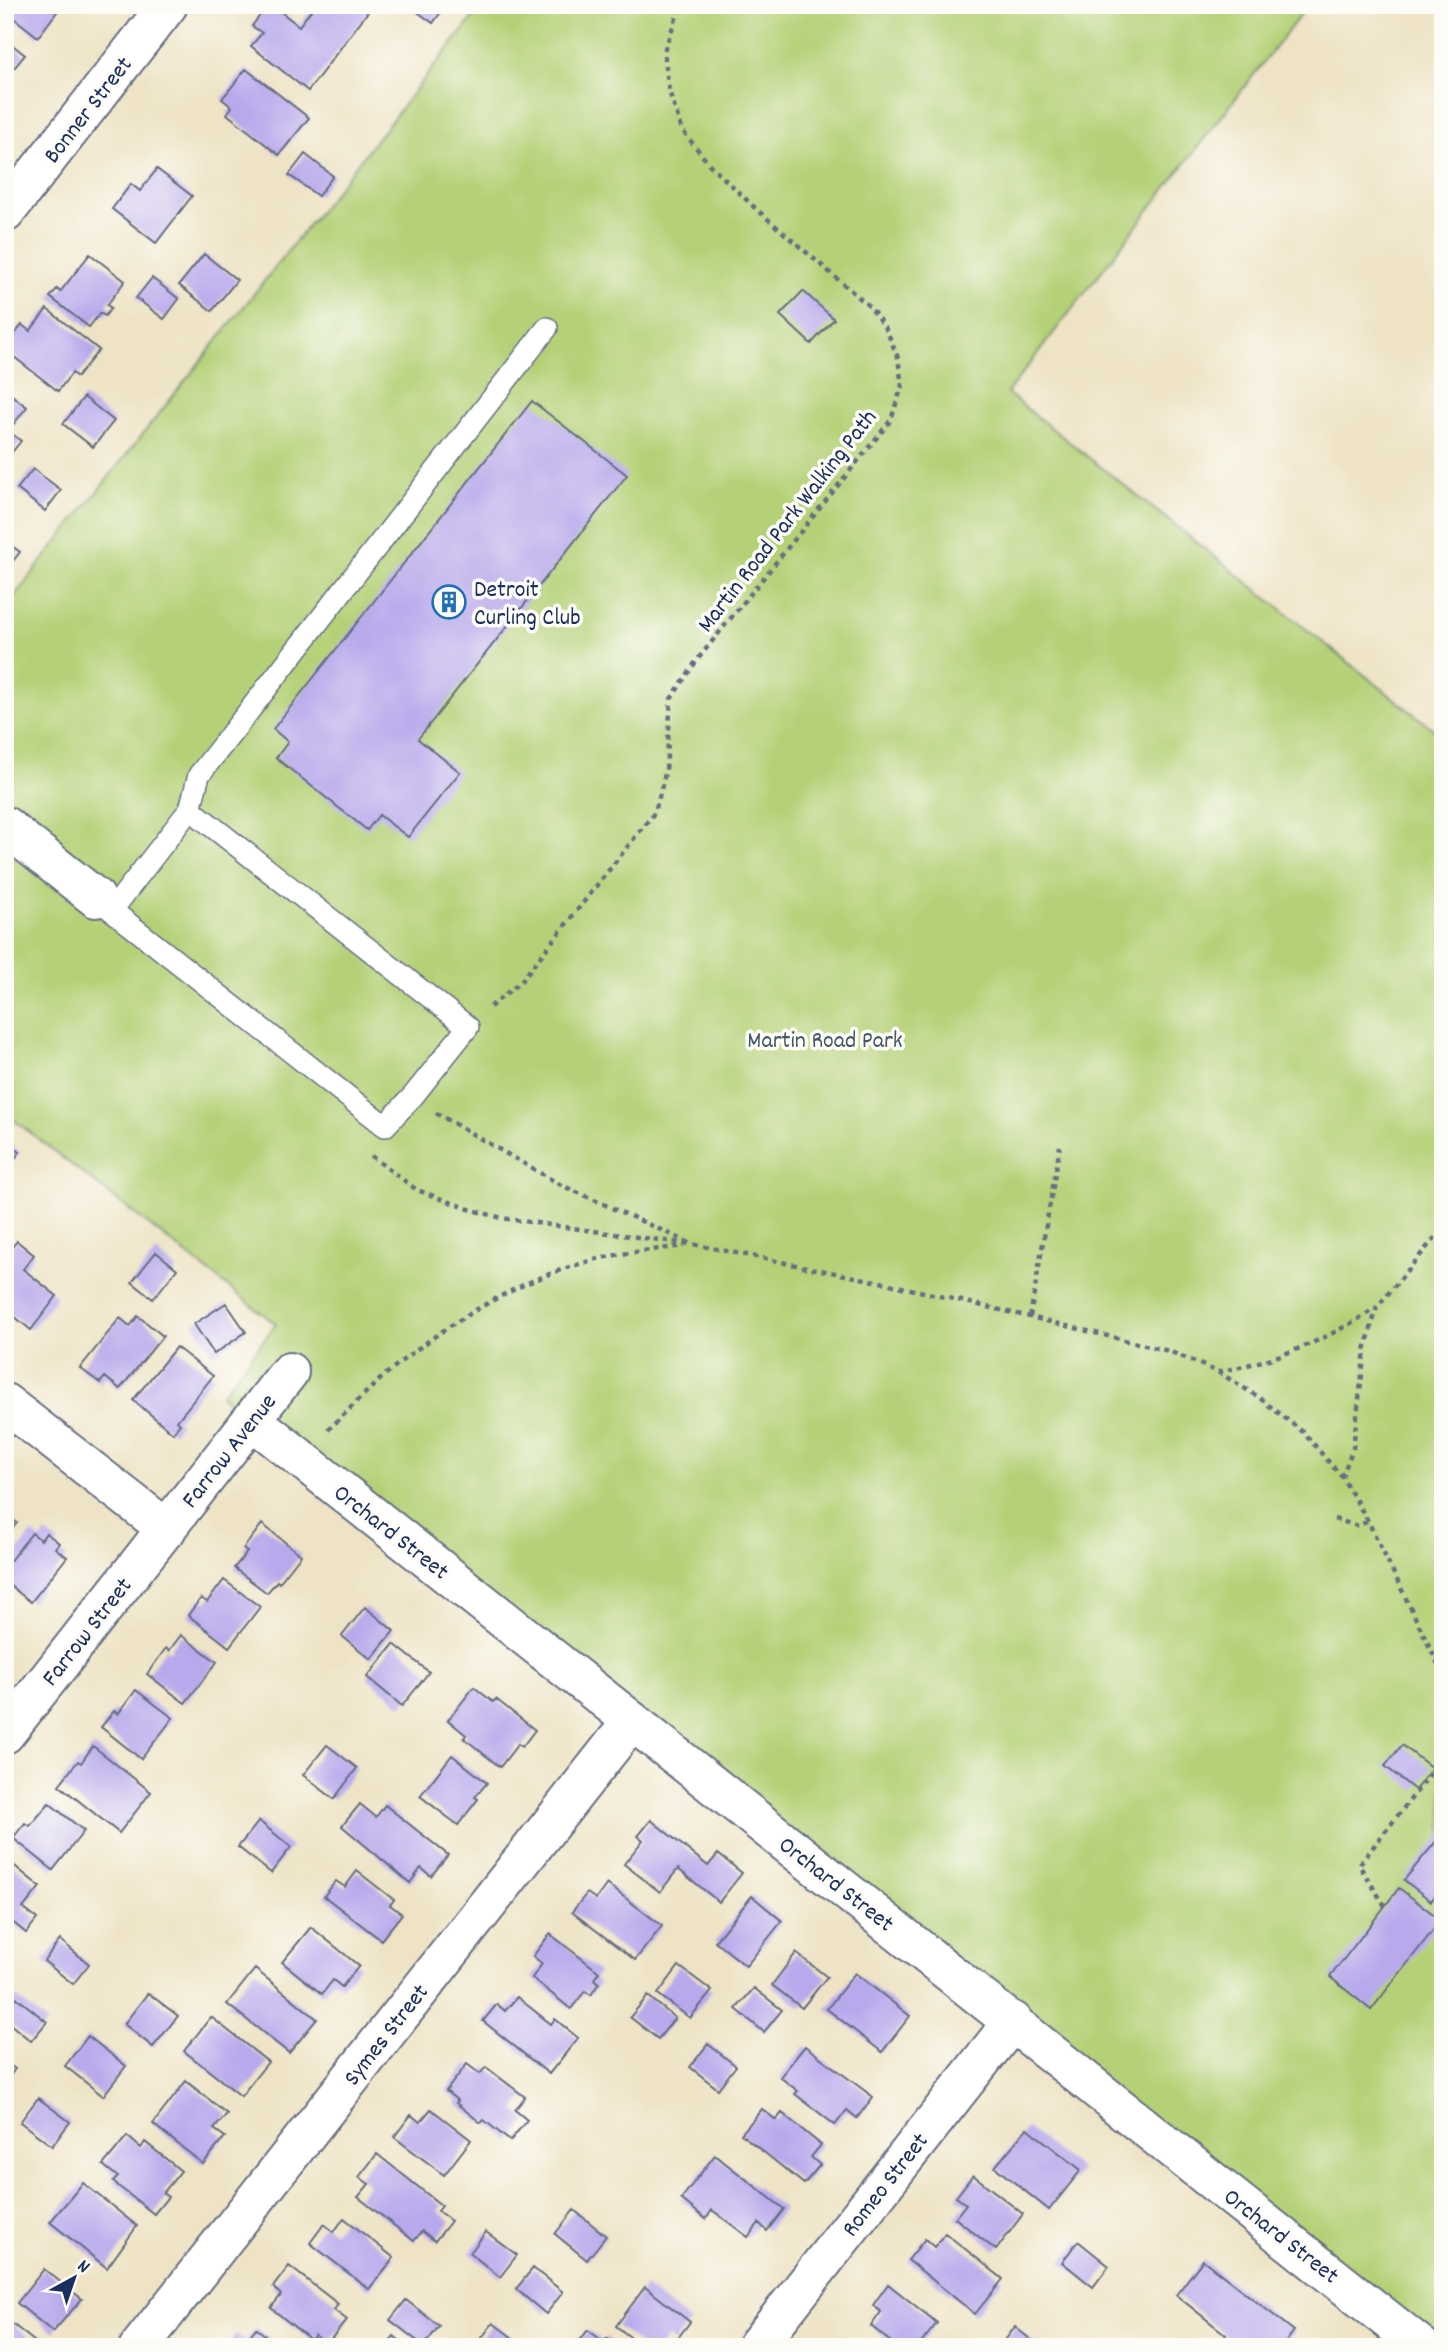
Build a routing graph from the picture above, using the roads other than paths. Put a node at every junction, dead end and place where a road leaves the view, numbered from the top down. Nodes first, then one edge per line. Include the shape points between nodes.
1 (168, 5) edge
2 (5, 213) edge
3 (548, 328) dead end
4 (191, 809) junction
5 (5, 826) edge
6 (104, 904) junction
7 (289, 1372) dead end
8 (5, 1403) edge
9 (252, 1420) junction
10 (167, 1529) junction
11 (632, 1721) junction
12 (5, 1734) edge
13 (1013, 2021) junction
14 (1397, 2339) edge
15 (139, 2347) edge
16 (756, 2347) edge

1 - 2 street, Bonner Street
3 - 4 lane via 199,775
4 - 6 lane
4 - 6 lane via 468,1027 413,1096 385,1126
5 - 6 street
7 - 9 street, Farrow Avenue
8 - 10 street
9 - 10 street, Farrow Avenue
9 - 11 street, Orchard Street
10 - 12 street, Farrow Street
11 - 13 street, Orchard Street
11 - 15 street, Symes Street
13 - 14 street, Orchard Street
13 - 16 street, Romeo Street

